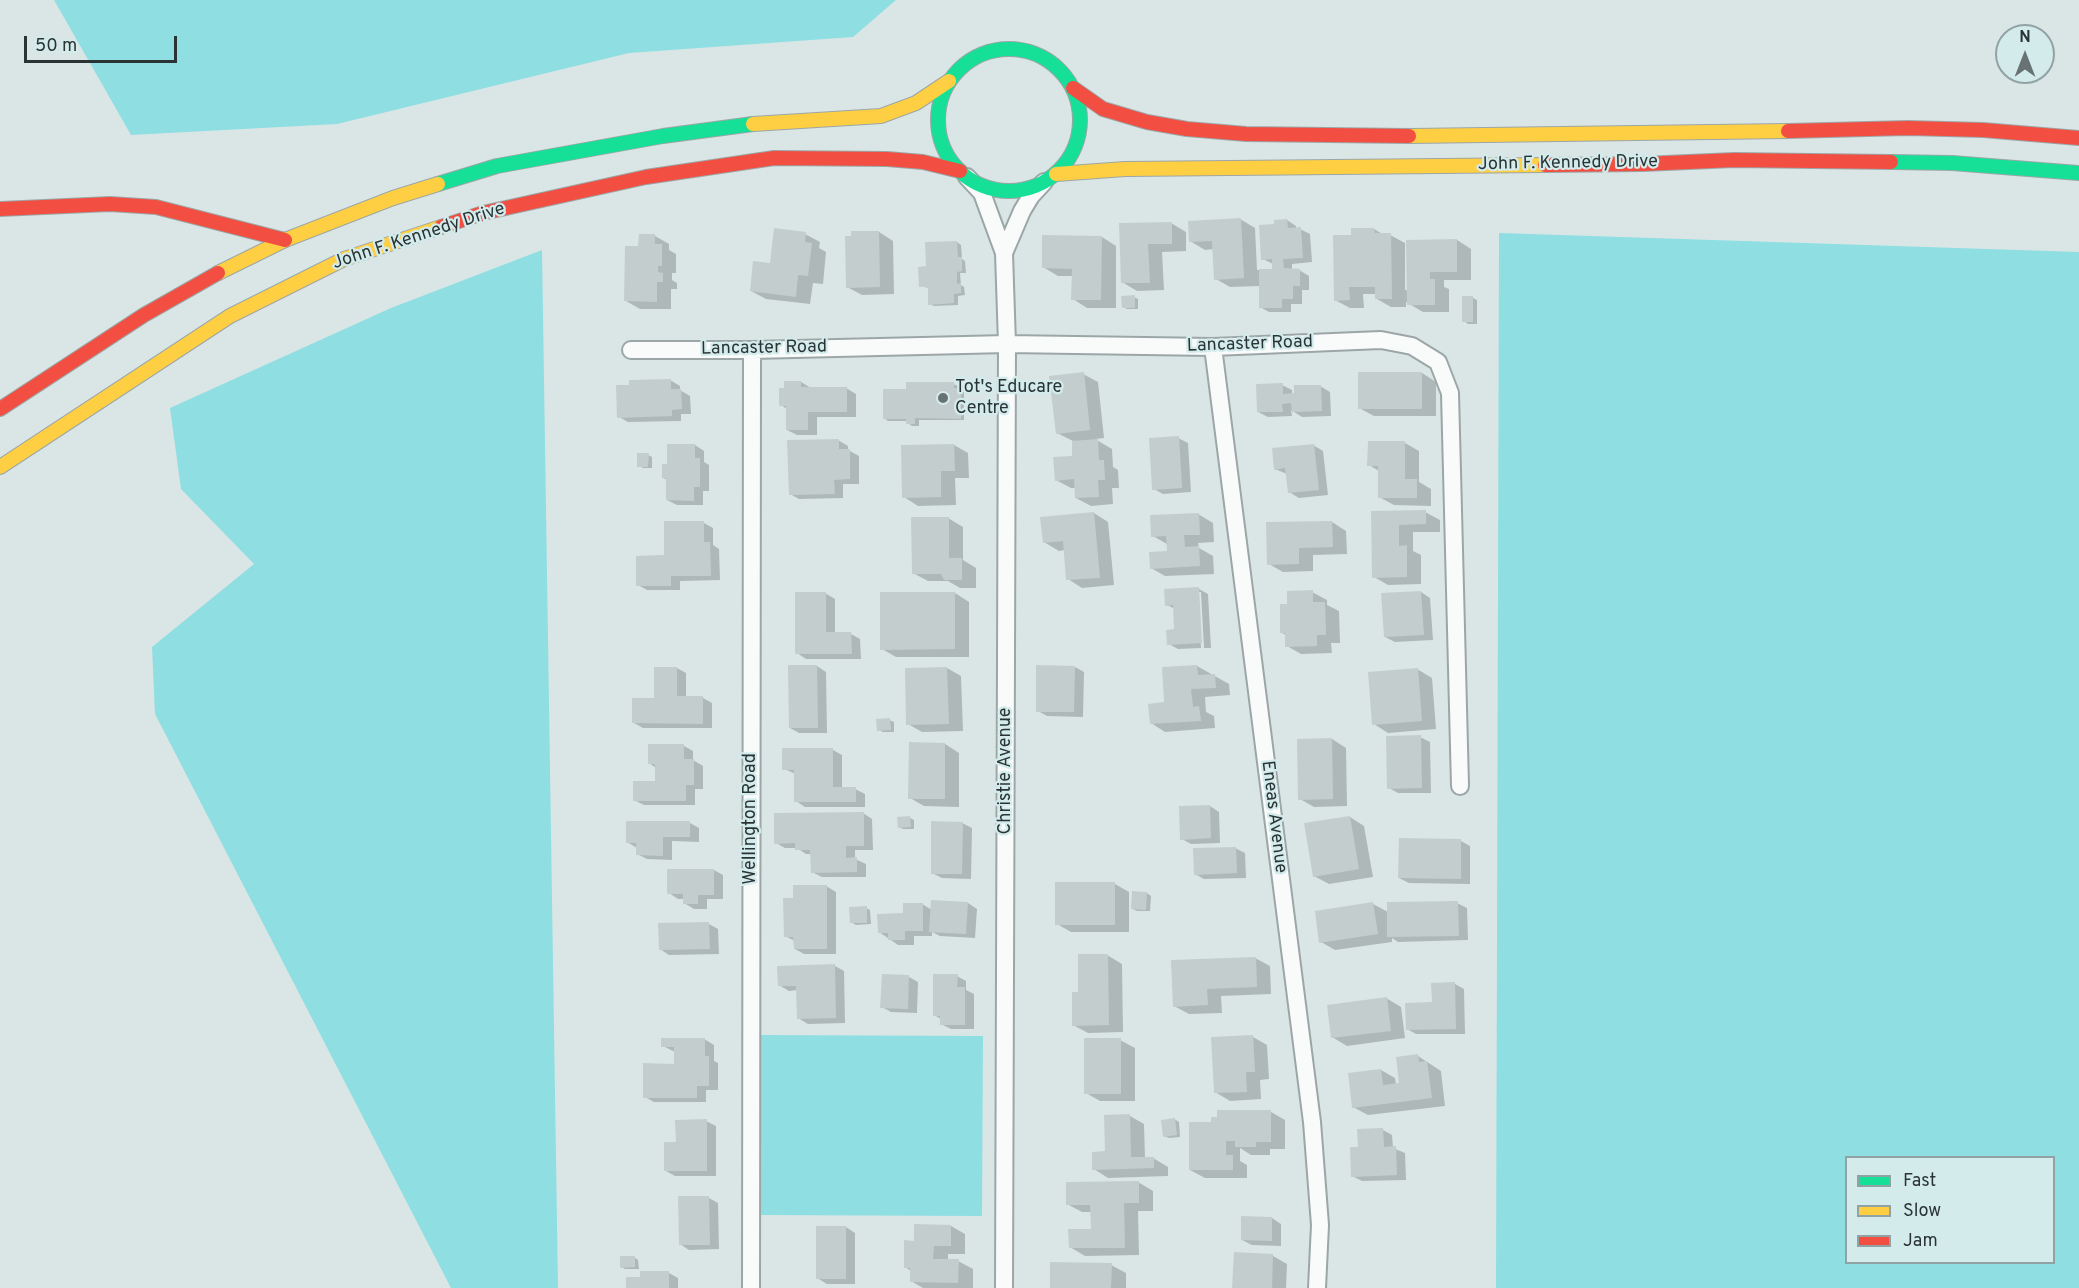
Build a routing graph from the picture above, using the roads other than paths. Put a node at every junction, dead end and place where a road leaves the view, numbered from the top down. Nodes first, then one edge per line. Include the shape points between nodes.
1 (949, 81) junction
2 (1073, 88) junction
3 (2079, 138) edge
4 (2079, 173) edge
5 (963, 174) junction
6 (1050, 178) junction
7 (0, 209) edge
8 (285, 240) junction
9 (1004, 253) junction
10 (1007, 344) junction
11 (1213, 348) junction
12 (631, 350) dead end
13 (752, 350) junction
14 (0, 409) edge
15 (0, 467) edge
16 (1460, 786) dead end
17 (751, 1288) edge
18 (1004, 1288) edge
19 (1317, 1288) edge

1 - 2 main road, John F. Kennedy Drive via 974,58 1010,49 1046,59
1 - 5 main road, John F. Kennedy Drive via 940,102 938,125 948,157
1 - 8 main road, John F. Kennedy Drive via 916,102 881,116 759,123 497,166 393,198
2 - 3 main road, John F. Kennedy Drive via 1103,109 1147,122 1246,134 1491,135 1908,128
2 - 6 main road, John F. Kennedy Drive via 1080,110 1080,133 1072,154
4 - 6 main road, John F. Kennedy Drive via 1952,163 1734,160 1125,169
5 - 6 main road, John F. Kennedy Drive via 988,188 1008,192 1032,188
5 - 9 street, Christie Avenue via 982,193
5 - 15 main road, John F. Kennedy Drive via 923,162 774,158 646,177 483,213 344,259 230,316
6 - 9 street, Christie Avenue via 1031,196
7 - 8 main road via 110,204 156,207
8 - 14 main road, John F. Kennedy Drive via 144,315
9 - 10 street, Christie Avenue
10 - 11 street, Lancaster Road
10 - 13 street, Lancaster Road
10 - 18 street, Christie Avenue
11 - 16 street, Lancaster Road via 1381,340 1412,346 1438,362 1450,393
11 - 19 street, Eneas Avenue via 1312,1122 1320,1225
12 - 13 street, Lancaster Road
13 - 17 street, Wellington Road

